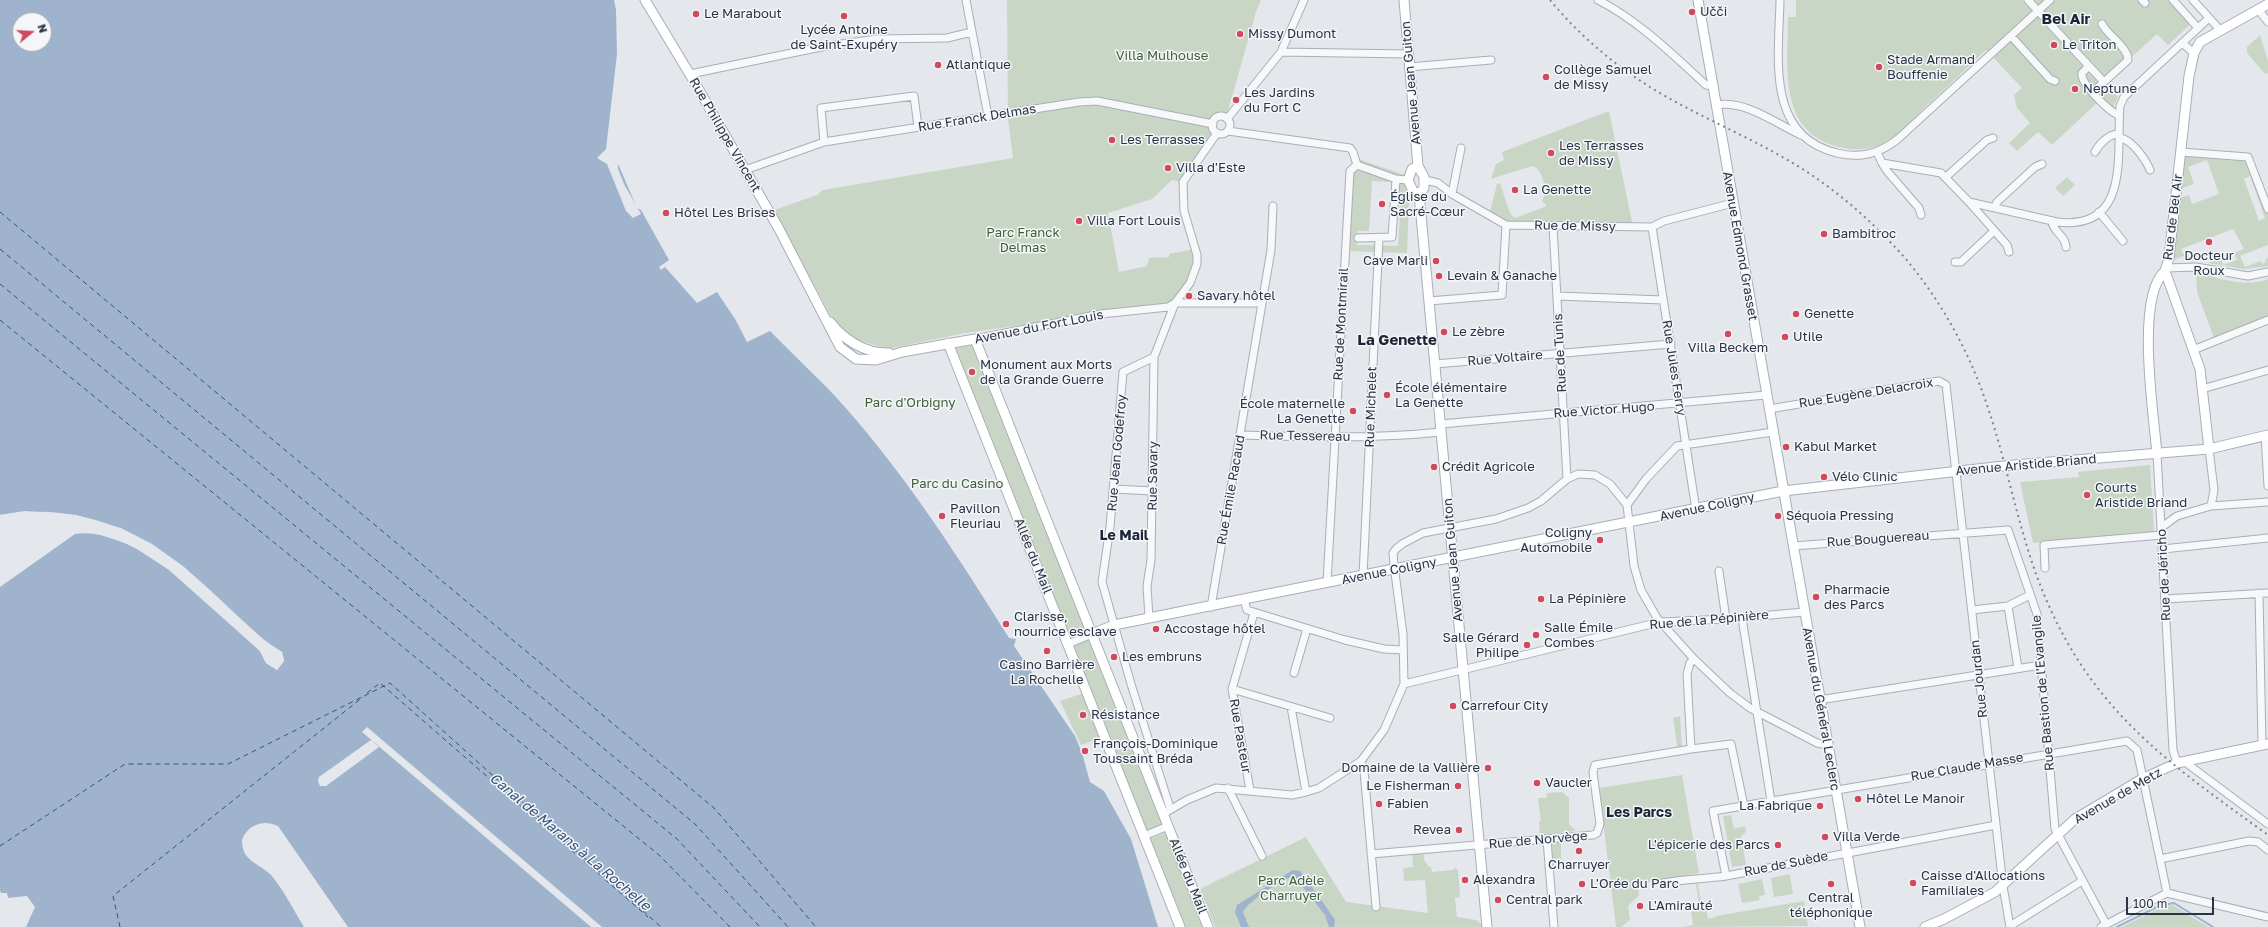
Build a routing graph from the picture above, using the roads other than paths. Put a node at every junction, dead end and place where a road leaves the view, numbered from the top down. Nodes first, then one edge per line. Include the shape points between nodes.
1 (645, 0) edge
2 (966, 0) edge
3 (1304, 0) edge
4 (1404, 0) edge
5 (1598, 0) edge
6 (1698, 0) edge
7 (1780, 0) edge
8 (2028, 0) edge
9 (2050, 0) edge
10 (2173, 0) edge
11 (2193, 0) edge
12 (2268, 4) edge
13 (2258, 9) junction
14 (2038, 11) junction
15 (2209, 18) junction
16 (2268, 22) edge
17 (2102, 24) dead end
18 (2198, 28) junction
19 (2221, 31) junction
20 (972, 32) junction
21 (2011, 36) junction
22 (2182, 43) junction
23 (1282, 52) junction
24 (2194, 53) junction
25 (1408, 54) junction
26 (1491, 60) dead end
27 (2089, 66) junction
28 (1410, 67) junction
29 (690, 74) junction
30 (2055, 81) dead end
31 (2104, 82) junction
32 (1713, 86) junction
33 (2093, 92) junction
34 (1716, 105) junction
35 (1788, 115) junction
36 (2119, 115) junction
37 (988, 116) junction
38 (1227, 119) junction
39 (1213, 124) junction
40 (1779, 125) junction
41 (918, 127) junction
42 (1228, 131) junction
43 (1217, 133) junction
44 (1802, 135) junction
45 (2119, 136) junction
46 (1993, 138) dead end
47 (824, 142) junction
48 (1461, 148) dead end
49 (1877, 152) junction
50 (2095, 152) dead end
51 (2181, 152) junction
52 (1882, 163) junction
53 (2042, 164) dead end
54 (1357, 165) junction
55 (1418, 166) junction
56 (745, 170) junction
57 (2150, 170) dead end
58 (1946, 177) junction
59 (1396, 179) junction
60 (1408, 180) junction
61 (1425, 180) junction
62 (1419, 194) junction
63 (1452, 194) junction
64 (1969, 202) junction
65 (1733, 203) junction
66 (1274, 206) dead end
67 (1995, 207) junction
68 (2268, 210) edge
69 (2099, 212) junction
70 (1921, 215) dead end
71 (2052, 221) junction
72 (1506, 225) junction
73 (1552, 226) junction
74 (1652, 227) junction
75 (1994, 231) junction
76 (1358, 238) dead end
77 (1379, 239) junction
78 (2123, 241) dead end
79 (2066, 247) dead end
80 (2009, 252) dead end
81 (1955, 262) dead end
82 (2166, 270) junction
83 (2268, 272) edge
84 (2172, 293) junction
85 (2153, 294) junction
86 (1557, 296) junction
87 (1663, 300) junction
88 (1429, 301) junction
89 (1175, 303) junction
90 (1262, 304) junction
91 (819, 306) junction
92 (2268, 320) edge
93 (976, 339) junction
94 (948, 343) junction
95 (1670, 344) junction
96 (2193, 350) junction
97 (902, 352) junction
98 (1560, 354) junction
99 (1154, 357) junction
100 (1435, 364) junction
101 (2268, 370) edge
102 (2202, 389) junction
103 (1766, 395) junction
104 (1680, 404) junction
105 (1769, 409) junction
106 (1563, 413) junction
107 (1441, 428) junction
108 (1773, 432) junction
109 (1241, 434) junction
110 (2266, 435) edge
111 (1370, 437) junction
112 (1334, 438) junction
113 (1685, 445) junction
114 (2209, 449) junction
115 (2157, 454) junction
116 (1956, 471) junction
117 (1567, 479) junction
118 (2268, 486) edge
119 (1114, 489) junction
120 (1153, 491) junction
121 (1783, 491) junction
122 (2268, 502) edge
123 (1627, 505) junction
124 (2211, 506) junction
125 (1696, 510) junction
126 (1630, 523) junction
127 (1450, 527) junction
128 (2162, 527) junction
129 (1963, 533) junction
130 (2162, 535) junction
131 (2268, 538) edge
132 (1793, 546) junction
133 (2163, 549) junction
134 (1453, 558) junction
135 (2045, 568) dead end
136 (1395, 570) junction
137 (1719, 572) dead end
138 (1363, 576) junction
139 (1327, 583) junction
140 (2268, 593) edge
141 (2259, 594) junction
142 (2030, 595) junction
143 (2165, 599) junction
144 (1244, 600) junction
145 (2008, 606) junction
146 (1211, 607) junction
147 (1972, 610) junction
148 (1804, 612) junction
149 (1254, 613) junction
150 (1149, 618) junction
151 (1742, 618) junction
152 (1726, 619) junction
153 (1660, 622) junction
154 (1114, 625) junction
155 (1307, 629) junction
156 (1092, 634) junction
157 (1068, 644) junction
158 (1403, 650) junction
159 (1694, 659) junction
160 (2041, 665) junction
161 (2018, 668) junction
162 (1464, 670) junction
163 (1294, 673) dead end
164 (1979, 674) junction
165 (1404, 684) junction
166 (1232, 689) junction
167 (1819, 700) junction
168 (1291, 707) junction
169 (1757, 711) junction
170 (1330, 718) dead end
171 (2265, 744) edge
172 (1827, 745) junction
173 (1691, 749) junction
174 (2048, 754) junction
175 (1361, 761) junction
176 (2181, 763) junction
177 (1989, 764) junction
178 (2142, 779) junction
179 (1228, 788) junction
180 (1835, 789) junction
181 (1250, 790) junction
182 (1306, 792) junction
183 (1771, 801) junction
184 (1744, 806) junction
185 (1170, 808) junction
186 (1163, 814) junction
187 (2268, 824) edge
188 (1168, 826) junction
189 (1996, 826) junction
190 (2057, 835) junction
191 (1144, 836) junction
192 (1547, 840) junction
193 (1480, 845) junction
194 (2268, 850) edge
195 (1846, 852) junction
196 (1371, 854) junction
197 (1262, 856) dead end
198 (2160, 859) junction
199 (1726, 876) junction
200 (2082, 881) junction
201 (1663, 883) dead end
202 (2003, 886) junction
203 (2167, 893) junction
204 (1376, 906) dead end
205 (2268, 916) edge
206 (2010, 926) edge
207 (2103, 926) edge
208 (1180, 927) edge
209 (1208, 927) edge
210 (1487, 927) edge
211 (1554, 927) edge
212 (1860, 927) edge
213 (1925, 927) edge

1 - 29 street, Rue Philippe Vincent
2 - 20 street
3 - 23 street
4 - 25 street, Avenue Jean Guiton
5 - 32 street via 1616,10 1675,56 1706,85
6 - 32 street, Avenue Edmond Grasset
7 - 35 street via 1780,84 1782,101
8 - 14 street
9 - 14 street
10 - 18 street
11 - 15 street
12 - 13 street
13 - 16 street
13 - 19 street
14 - 21 street
14 - 27 street
15 - 18 street
15 - 19 street
17 - 31 street via 2127,54 2128,60
18 - 22 street
19 - 24 street via 2204,39
20 - 29 street via 947,38 877,39 816,48
20 - 37 street
21 - 30 street via 2050,79
21 - 49 street via 1899,138
22 - 24 street
22 - 36 street via 2128,93 2120,106
23 - 25 street
23 - 38 street
24 - 51 street, Rue de Bel Air
25 - 28 street, Avenue Jean Guiton
26 - 28 street
27 - 31 street
27 - 33 street via 2082,73 2081,79
28 - 55 street, Avenue Jean Guiton
29 - 56 street, Rue Philippe Vincent
31 - 33 street
32 - 34 street, Avenue Edmond Grasset
33 - 36 street via 2112,112
34 - 40 street via 1728,103 1741,106
34 - 65 street, Avenue Edmond Grasset
35 - 40 street
35 - 44 street
36 - 45 street
37 - 39 street, Rue Franck Delmas via 1097,101
37 - 41 street, Rue Franck Delmas
38 - 39 street via 1219,117
38 - 42 street via 1230,126
39 - 43 street via 1213,129
40 - 44 street
41 - 47 street, Rue Franck Delmas
41 - 47 street via 914,96 821,108
42 - 43 street via 1224,134
42 - 54 street via 1350,148
43 - 89 street via 1183,182 1184,211 1197,264 1190,282
44 - 49 street via 1817,145 1841,154 1857,156
45 - 50 street via 2114,134 2107,138
45 - 57 street via 2126,139
45 - 69 street via 2117,183 2108,203
46 - 58 street via 1987,140
47 - 56 street, Rue Franck Delmas
48 - 63 street
49 - 52 street
51 - 68 street via 2248,157
51 - 82 street, Rue de Bel Air
52 - 58 street via 1937,172
52 - 70 street via 1919,208
53 - 67 street via 2035,167
54 - 59 street
54 - 112 street, Rue de Montmirail via 1350,171
55 - 60 street via 1412,169
55 - 61 street
56 - 91 street, Rue Philippe Vincent
58 - 64 street
59 - 60 street
59 - 77 street via 1393,235 1389,239
60 - 62 street via 1414,192
61 - 62 street via 1423,191
61 - 63 street, Rue de Missy via 1438,183
62 - 88 street, Avenue Jean Guiton
63 - 72 street, Rue de Missy
64 - 67 street
64 - 75 street
65 - 74 street, Rue de Missy via 1664,221
65 - 103 street, Avenue Edmond Grasset
66 - 90 street, Rue Émile Racaud via 1271,250
67 - 71 street
69 - 71 street via 2074,223
69 - 78 street
71 - 79 street via 2052,225 2066,242
72 - 73 street, Rue de Missy
72 - 88 street via 1502,295
73 - 74 street, Rue de Missy
73 - 86 street, Rue de Tunis
74 - 87 street, Rue Jules Ferry
75 - 80 street via 2007,245
75 - 81 street via 1961,262
76 - 77 street
77 - 111 street, Rue Michelet
82 - 83 street via 2196,267 2248,276
82 - 84 street, Rue de Bel Air
82 - 85 street, Rue de Jéricho
84 - 85 street via 2162,290
84 - 96 street, Rue de Bel Air
85 - 115 street, Rue de Jéricho via 2147,325
86 - 87 street
86 - 98 street, Rue de Tunis
87 - 95 street, Rue Jules Ferry
88 - 100 street, Avenue Jean Guiton
89 - 90 street, Avenue du Fort Louis
89 - 93 street, Avenue du Fort Louis via 1168,307 1101,314
89 - 99 street
90 - 109 street, Rue Émile Racaud
91 - 97 street, Rue Philippe Vincent via 839,333 861,347 876,353
91 - 97 street, Rue Philippe Vincent via 840,347 856,359 876,360
92 - 96 street
93 - 94 street, Avenue du Fort Louis
93 - 156 street, Allée du Mail
94 - 97 street, Avenue du Fort Louis
94 - 157 street, Allée du Mail
95 - 98 street, Rue Voltaire
95 - 104 street, Rue Jules Ferry
96 - 102 street, Rue de Bel Air via 2200,369
98 - 100 street, Rue Voltaire
98 - 106 street, Rue de Tunis
99 - 119 street, Rue Jean Godefroy via 1123,372
99 - 120 street, Rue Savary
100 - 107 street, Avenue Jean Guiton
101 - 102 street
102 - 114 street, Rue de Bel Air
103 - 104 street, Rue Victor Hugo
103 - 105 street, Avenue Edmond Grasset
104 - 106 street, Rue Victor Hugo
104 - 113 street, Rue Jules Ferry
105 - 108 street, Avenue Edmond Grasset
105 - 116 street, Rue Eugène Delacroix via 1943,382 1948,390
106 - 107 street, Rue Victor Hugo
106 - 117 street, Rue de Tunis
107 - 111 street, Rue Tessereau via 1404,436
107 - 127 street, Avenue Jean Guiton
108 - 113 street
108 - 121 street, Avenue Edmond Grasset
109 - 112 street, Rue Tessereau
109 - 146 street, Rue Émile Racaud
110 - 114 street, Avenue Aristide Briand
110 - 118 street
111 - 112 street, Rue Tessereau
111 - 138 street, Rue Michelet
112 - 139 street, Rue de Montmirail
113 - 123 street via 1677,446 1646,479
113 - 125 street, Rue Jules Ferry
114 - 115 street, Avenue Aristide Briand
114 - 124 street, Rue de Bel Air via 2214,490
115 - 116 street, Avenue Aristide Briand, bridge
115 - 128 street, Rue de Jéricho
116 - 121 street, Avenue Aristide Briand
116 - 129 street, Rue Jourdan
117 - 123 street via 1578,474 1595,475 1610,484
117 - 127 street via 1541,501 1528,508 1496,519
119 - 120 street
119 - 154 street, Rue Jean Godefroy via 1102,582
120 - 150 street, Rue Savary via 1151,560 1147,586
121 - 125 street, Avenue Coligny
121 - 132 street, Avenue du Général Leclerc
122 - 124 street
123 - 126 street
124 - 128 street via 2177,516
125 - 126 street, Avenue Coligny
126 - 134 street, Avenue Coligny
126 - 153 street via 1634,566 1641,590
127 - 134 street, Avenue Jean Guiton
127 - 136 street via 1423,533 1402,544 1393,553
128 - 130 street, Rue de Jéricho
129 - 132 street, Rue Bouguereau
129 - 142 street, Rue Bastion de l'Evangile via 2008,530
129 - 147 street, Rue Jourdan
130 - 133 street, Rue de Jéricho
130 - 135 street via 2044,545
131 - 133 street
132 - 148 street, Avenue du Général Leclerc
133 - 143 street, Rue de Jéricho
134 - 136 street, Avenue Coligny
134 - 162 street, Avenue Jean Guiton
136 - 138 street, Avenue Coligny
136 - 158 street
137 - 152 street
138 - 139 street, Avenue Coligny
139 - 144 street, Avenue Coligny
140 - 141 street
141 - 143 street
141 - 171 street
142 - 145 street
142 - 160 street, Rue Bastion de l'Evangile via 2037,614
143 - 176 street, Rue de Jéricho via 2172,750
144 - 146 street, Avenue Coligny
144 - 149 street via 1247,610
145 - 147 street
145 - 161 street
146 - 150 street, Avenue Coligny
147 - 164 street, Rue Jourdan
148 - 151 street, Rue de la Pépinière
148 - 167 street, Avenue du Général Leclerc
149 - 155 street
149 - 166 street, Rue Pasteur
150 - 154 street, Avenue Coligny
151 - 152 street, Rue de la Pépinière
151 - 169 street
152 - 153 street, Rue de la Pépinière
153 - 159 street
153 - 162 street, Rue de la Pépinière
154 - 156 street, Avenue Coligny
154 - 185 street, Rue Jean Godefroy
155 - 158 street via 1384,649
155 - 163 street
156 - 157 street, Avenue Coligny
156 - 186 street, Allée du Mail
157 - 191 street, Allée du Mail
158 - 165 street
159 - 169 street via 1730,693
159 - 173 street via 1687,674
160 - 161 street
160 - 174 street, Rue Bastion de l'Evangile
161 - 164 street
162 - 165 street, Rue de la Pépinière
162 - 193 street, Avenue Jean Guiton
164 - 167 street
164 - 177 street, Rue Jourdan
165 - 175 street via 1384,730
166 - 168 street
166 - 181 street, Rue Pasteur
167 - 172 street, Avenue du Général Leclerc
168 - 170 street
168 - 182 street
169 - 172 street via 1817,743
169 - 183 street
171 - 176 street, Avenue de Metz
172 - 180 street, Avenue du Général Leclerc
173 - 184 street via 1731,744
173 - 192 street, Rue de Norvège via 1596,765 1593,772 1600,824 1597,833 1590,836
174 - 177 street, Rue Claude Masse
174 - 178 street, Rue Claude Masse via 2127,741 2137,750
174 - 190 street, Rue Bastion de l'Evangile
175 - 182 street via 1320,788
175 - 196 street via 1364,770
176 - 178 street, Avenue de Metz
176 - 187 street
177 - 180 street, Rue Claude Masse
177 - 189 street, Rue Jourdan
178 - 190 street, Avenue de Metz via 2083,814
178 - 198 street
179 - 181 street
179 - 185 street via 1206,791
179 - 197 street
180 - 183 street, Rue Claude Masse
180 - 195 street, Avenue du Général Leclerc
181 - 182 street via 1292,795
183 - 184 street, Rue Claude Masse
184 - 199 street, Rue de Suède via 1713,811
185 - 186 street
186 - 188 street, Allée du Mail
188 - 191 street, Allée du Mail
188 - 209 street, Allée du Mail
189 - 195 street, Rue de Suède
189 - 202 street, Rue Jourdan
190 - 200 street
190 - 202 street, Avenue de Metz
191 - 208 street, Allée du Mail
192 - 193 street, Rue de Norvège
192 - 211 street
193 - 196 street, Rue de Norvège
193 - 210 street, Avenue Jean Guiton
194 - 198 street via 2258,842 2249,841
195 - 199 street, Rue de Suède
195 - 212 street, Avenue du Général Leclerc
196 - 204 street
198 - 203 street
199 - 201 street, Rue de Suède via 1701,880 1688,878
200 - 206 street
200 - 207 street
202 - 206 street, Rue Jourdan
202 - 213 street, Avenue de Metz
203 - 205 street
203 - 207 street

